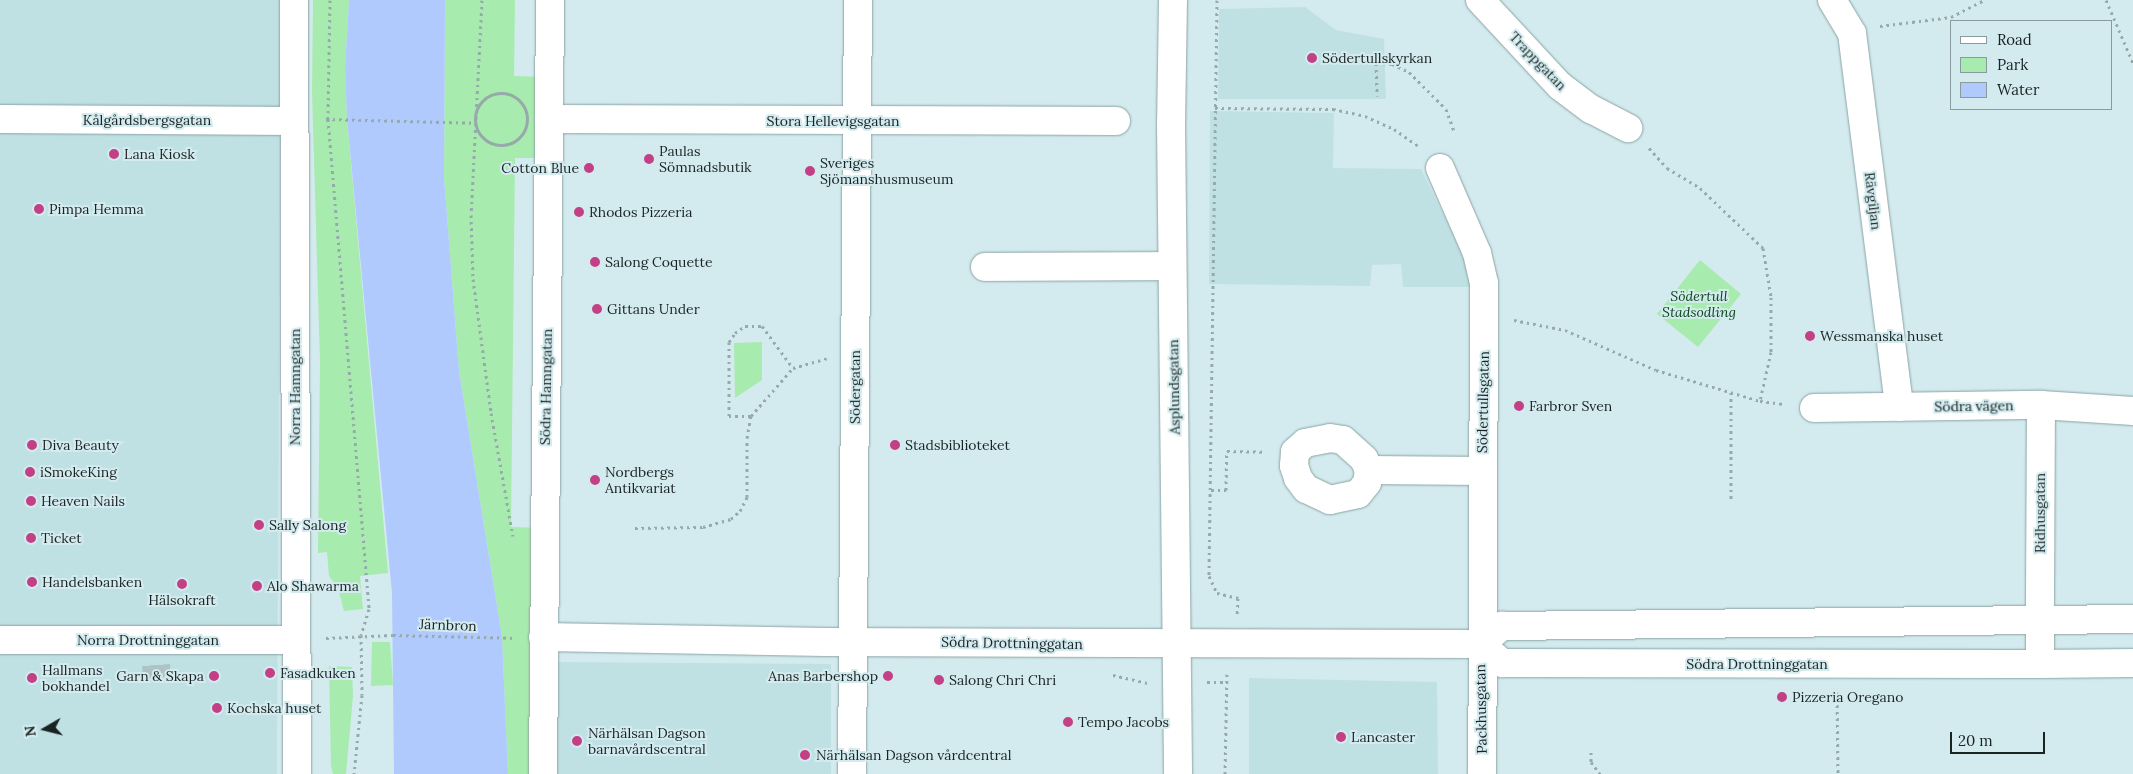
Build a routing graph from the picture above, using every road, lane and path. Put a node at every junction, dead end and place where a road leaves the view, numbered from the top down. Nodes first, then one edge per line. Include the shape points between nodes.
1 (294, 0) edge
2 (330, 0) edge
3 (482, 0) edge
4 (550, 0) edge
5 (858, 0) edge
6 (1173, 0) edge
7 (1217, 0) edge
8 (1480, 0) edge
9 (1832, 0) edge
10 (1984, 0) edge
11 (2106, 0) edge
12 (1887, 24) dead end
13 (1370, 62) dead end
14 (1376, 63) junction
15 (2133, 63) edge
16 (1377, 96) dead end
17 (1215, 108) junction
18 (8, 119) edge
19 (328, 119) junction
20 (549, 119) junction
21 (293, 121) junction
22 (1116, 121) dead end
23 (856, 122) junction
24 (474, 123) junction
25 (1628, 128) joint
26 (1454, 131) dead end
27 (1440, 168) joint
28 (1172, 266) junction
29 (985, 267) dead end
30 (1484, 315) junction
31 (832, 357) dead end
32 (793, 368) junction
33 (1731, 392) junction
34 (1760, 401) junction
35 (2041, 405) junction
36 (1899, 407) junction
37 (1814, 408) joint
38 (2133, 411) edge
39 (751, 416) junction
40 (1295, 452) junction
41 (1369, 470) junction
42 (1482, 471) junction
43 (1211, 490) junction
44 (1731, 499) dead end
45 (635, 528) dead end
46 (515, 546) dead end
47 (1238, 598) dead end
48 (2133, 619) edge
49 (2040, 620) junction
50 (361, 635) junction
51 (502, 637) dead end
52 (543, 637) junction
53 (324, 638) dead end
54 (0, 640) edge
55 (296, 640) junction
56 (852, 641) junction
57 (1178, 644) junction
58 (1481, 644) junction
59 (1234, 656) junction
60 (2133, 663) edge
61 (2040, 664) junction
62 (1837, 683) dead end
63 (1591, 752) dead end
64 (297, 774) edge
65 (354, 774) edge
66 (542, 774) edge
67 (852, 774) edge
68 (1178, 774) edge
69 (1224, 774) edge
70 (1482, 774) edge
71 (1600, 774) edge
72 (1838, 774) edge

1 - 21 street, Norra Hamngatan
2 - 19 path
3 - 24 path
4 - 20 street, Södra Hamngatan
5 - 23 street, Södergatan
6 - 28 street, Asplundsgatan
7 - 17 path
8 - 25 street, Trappgatan via 1560,86 1590,109
9 - 36 street, Rävgiljan via 1852,33
10 - 12 path via 1951,17
11 - 15 path
13 - 14 path
14 - 16 path
14 - 26 path via 1392,64 1409,72 1446,110
17 - 27 path via 1334,109 1365,116 1394,129 1419,146
17 - 43 path
18 - 21 street, Kålgårdsbergsgatan
19 - 24 path
19 - 50 path via 369,609
20 - 23 street, Stora Hellevigsgatan
20 - 52 street, Södra Hamngatan
21 - 55 street, Norra Hamngatan
22 - 23 street, Stora Hellevigsgatan
23 - 56 street, Södergatan
24 - 24 path via 484,139 500,145 509,144 523,135 528,118 522,102 507,92 498,92 477,107
24 - 46 path via 473,279 490,413
25 - 34 path via 1667,168 1700,188 1763,248 1770,297 1771,352
27 - 30 street, Södertullsgatan via 1478,253 1484,283
28 - 29 street
28 - 57 street, Asplundsgatan
30 - 33 path via 1565,330 1656,370
30 - 42 street, Södertullsgatan
31 - 32 path
32 - 39 path
32 - 39 path via 762,326 746,326 735,333 729,342 729,416
33 - 34 path
33 - 44 path
34 - 37 path
35 - 36 street, Södra vägen
35 - 38 street, Södra vägen
35 - 49 street, Ridhusgatan
36 - 37 street, Södra vägen
39 - 45 path via 747,438 747,497 731,519 703,528
40 - 41 street via 1305,443 1316,440 1343,440 1354,448
40 - 41 street via 1294,466 1298,478 1306,488 1330,500 1358,494 1367,483
40 - 43 path via 1227,451 1226,490
41 - 42 street
42 - 58 street, Södertullsgatan
43 - 47 path via 1209,576 1217,593
48 - 49 street
49 - 58 street via 1502,626
49 - 61 street
50 - 51 path, Järnbron
50 - 53 path, Järnbron
50 - 65 path via 362,695
52 - 56 street, Södra Drottninggatan
52 - 66 street, Södra Hamngatan
54 - 55 street, Norra Drottninggatan
55 - 64 street, Norra Hamngatan
56 - 57 street, Södra Drottninggatan
56 - 67 street, Södergatan
57 - 59 street, Södra Drottninggatan
57 - 68 street, Asplundsgatan
58 - 59 street, Södra Drottninggatan
58 - 61 street, Södra Drottninggatan via 1502,663
58 - 70 street, Packhusgatan
59 - 69 path via 1225,675
60 - 61 street, Södra Drottninggatan
62 - 72 path
63 - 71 path via 1591,762

